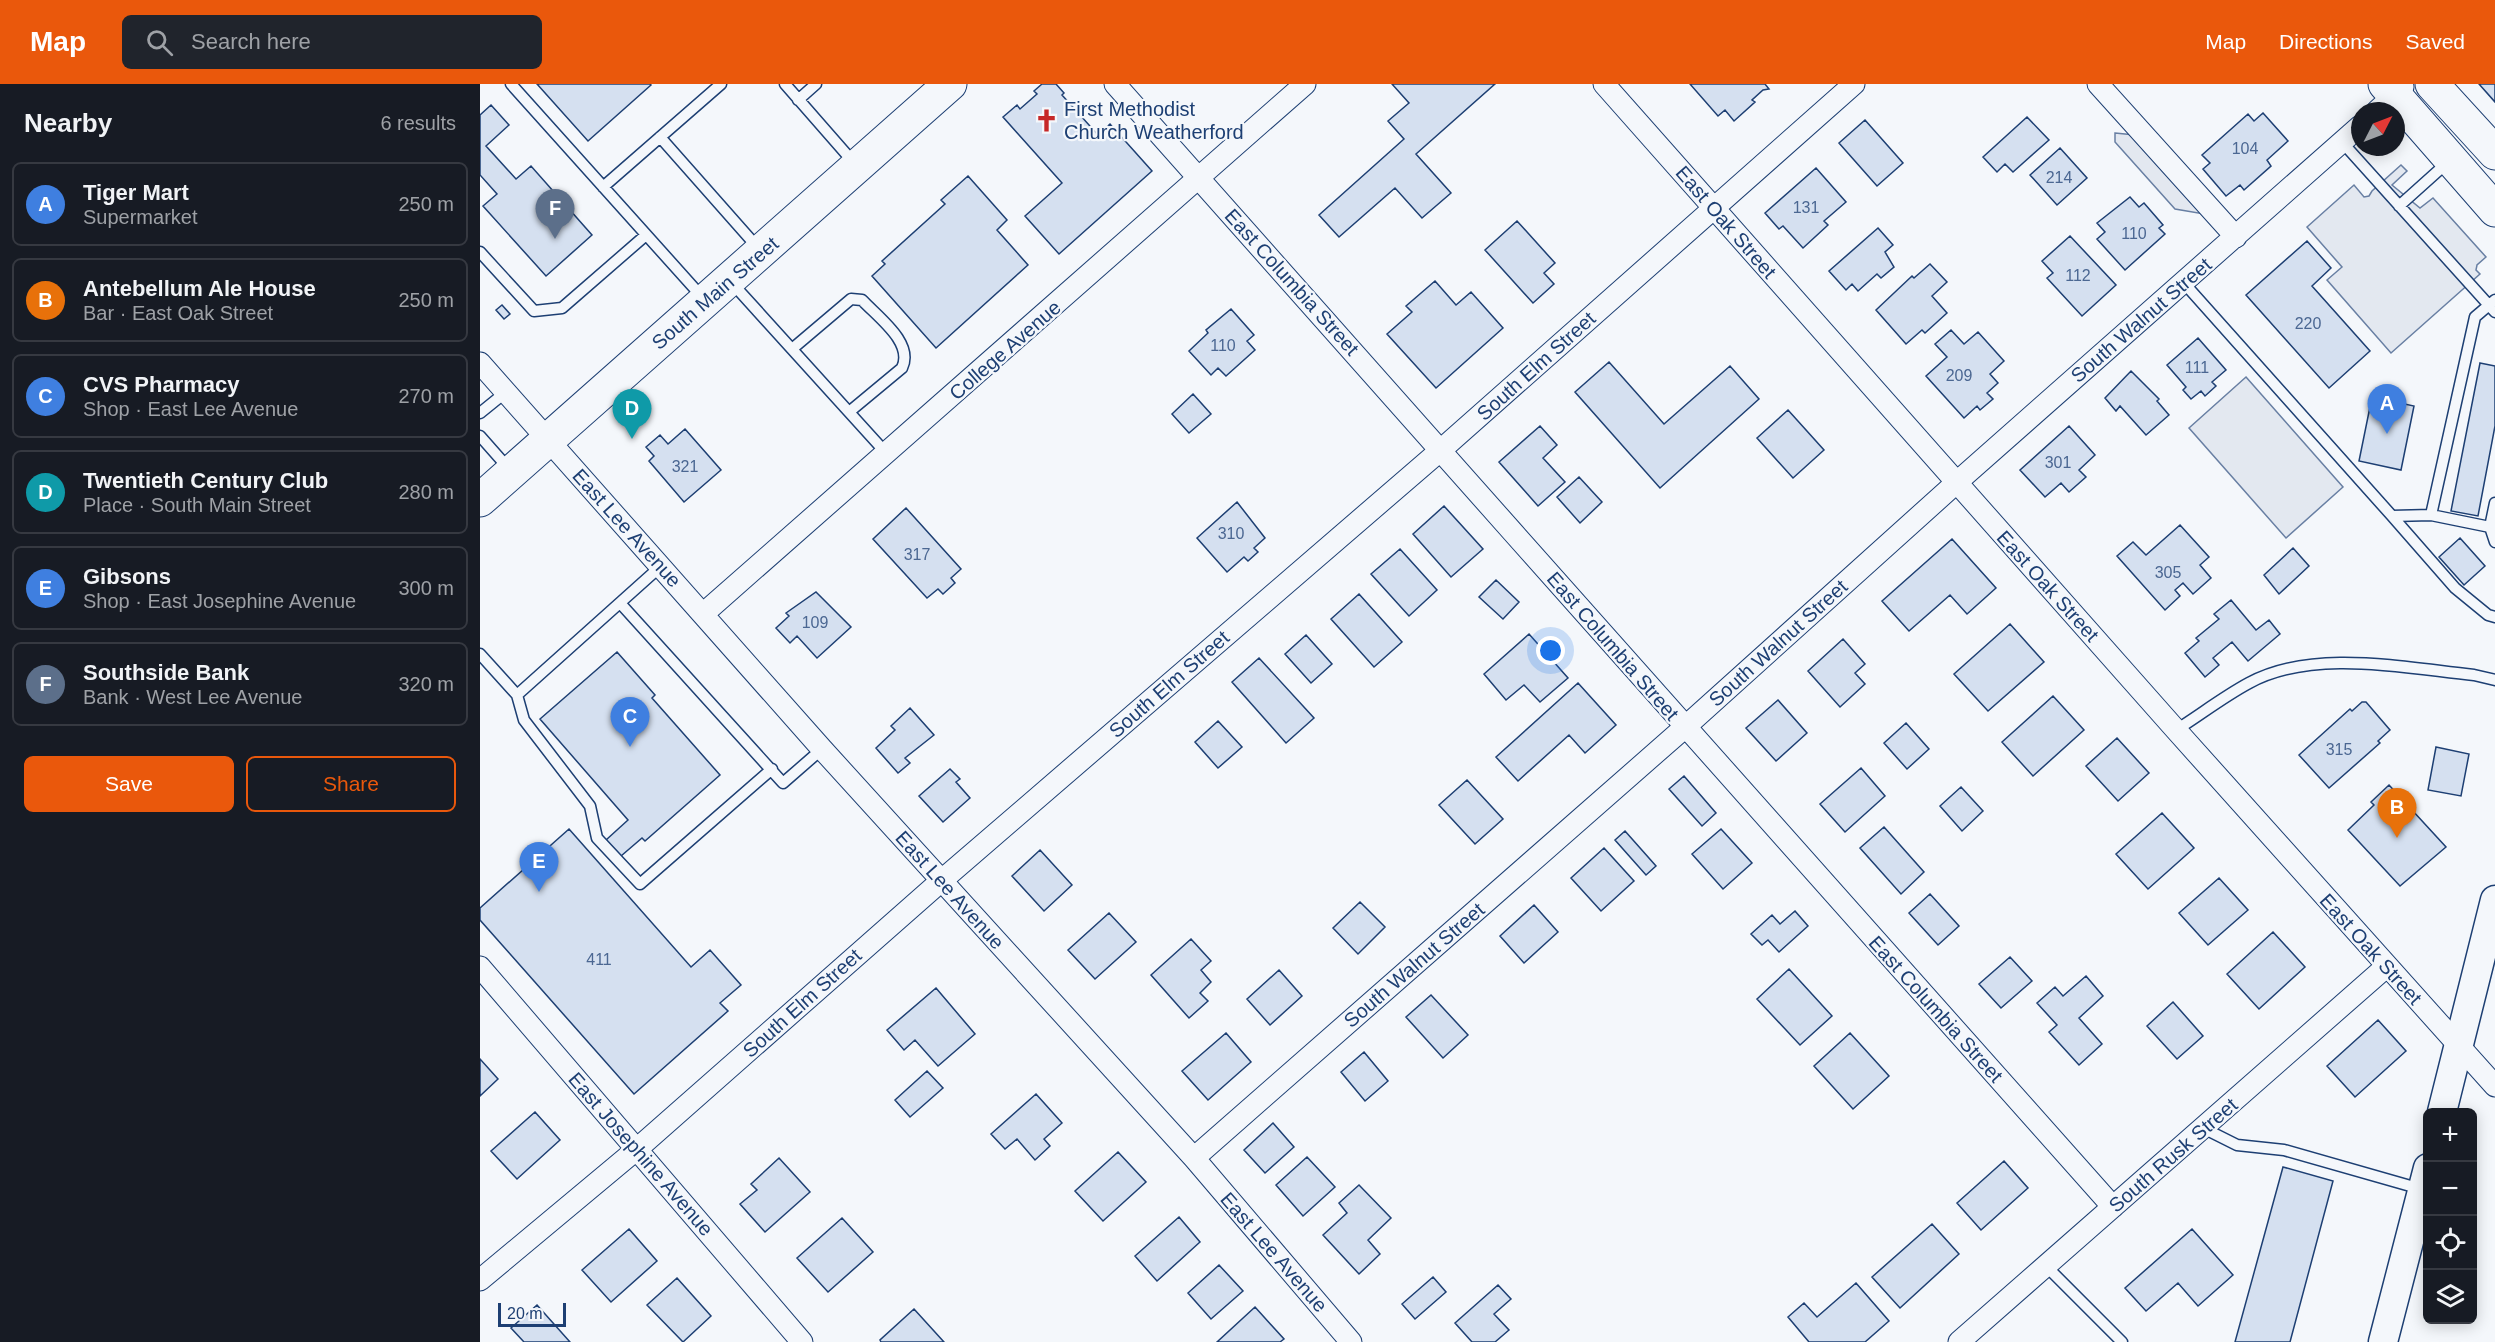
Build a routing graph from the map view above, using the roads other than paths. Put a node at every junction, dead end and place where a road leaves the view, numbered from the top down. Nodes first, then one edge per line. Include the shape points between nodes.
1 (511, 84) edge
2 (721, 84) edge
3 (785, 84) edge
4 (816, 84) edge
5 (950, 84) edge
6 (1115, 84) edge
7 (1305, 84) edge
8 (1604, 84) edge
9 (1854, 84) edge
10 (2098, 84) edge
11 (2432, 84) edge
12 (2390, 93) edge
13 (798, 100) junction
14 (2351, 134) edge
15 (660, 137) junction
16 (2342, 142) junction
17 (2495, 153) edge
18 (2450, 159) junction
19 (857, 166) junction
20 (1199, 178) junction
21 (603, 187) junction
22 (2399, 206) junction
23 (1714, 208) junction
24 (2495, 210) edge
25 (646, 235) junction
26 (2236, 237) junction
27 (480, 252) edge
28 (761, 252) junction
29 (2184, 283) junction
30 (718, 291) junction
31 (2493, 306) edge
32 (792, 349) junction
33 (480, 363) edge
34 (506, 392) junction
35 (849, 412) junction
36 (480, 413) edge
37 (480, 436) edge
38 (548, 439) junction
39 (1442, 449) junction
40 (887, 454) junction
41 (512, 472) junction
42 (1956, 483) junction
43 (480, 500) edge
44 (2495, 503) edge
45 (2431, 515) junction
46 (2392, 516) junction
47 (2490, 527) junction
48 (2495, 542) edge
49 (661, 566) junction
50 (620, 603) junction
51 (703, 614) junction
52 (2495, 617) edge
53 (480, 654) edge
54 (2495, 680) edge
55 (518, 695) junction
56 (1684, 728) junction
57 (2176, 730) junction
58 (822, 749) junction
59 (772, 769) junction
60 (941, 881) junction
61 (2495, 900) edge
62 (2386, 966) junction
63 (480, 967) edge
64 (2459, 1047) junction
65 (2495, 1086) edge
66 (2443, 1108) edge
67 (2204, 1128) junction
68 (637, 1149) junction
69 (1194, 1158) junction
70 (2423, 1179) edge
71 (2423, 1187) edge
72 (2113, 1207) junction
73 (2046, 1266) junction
74 (480, 1280) edge
75 (802, 1342) edge
76 (1351, 1342) edge
77 (1959, 1342) edge
78 (2122, 1342) edge
79 (2383, 1342) edge

1 - 21 lane
2 - 15 lane
3 - 13 lane
4 - 13 lane
5 - 19 main road, South Main Street
6 - 20 street, East Columbia Street
7 - 20 street, College Avenue
8 - 23 street, East Oak Street
9 - 23 street, South Elm Street
10 - 26 street
11 - 17 main road
12 - 18 main road
13 - 19 lane
14 - 16 street, South Walnut Street
15 - 21 lane
15 - 28 lane
16 - 22 lane
16 - 26 street, South Walnut Street
18 - 22 lane
18 - 24 main road
19 - 28 main road, South Main Street
20 - 39 street, East Columbia Street
20 - 40 street, College Avenue
21 - 25 lane
22 - 31 lane
23 - 39 street, South Elm Street
23 - 42 street, East Oak Street
25 - 27 lane via 562,308 534,311
25 - 30 lane
26 - 29 street, South Walnut Street
28 - 30 main road, South Main Street
29 - 42 street, South Walnut Street
29 - 46 lane
30 - 32 lane
30 - 38 main road, South Main Street
31 - 45 lane via 2475,317
32 - 35 lane
32 - 35 lane via 851,299 862,300 904,346 907,358 902,368
33 - 34 street, East Lee Avenue
34 - 36 lane
34 - 38 street, East Lee Avenue
35 - 40 lane
37 - 41 lane
38 - 41 main road, South Main Street
38 - 49 street, East Lee Avenue
39 - 56 street, East Columbia Street
39 - 60 street, South Elm Street
40 - 51 street, College Avenue
41 - 43 main road, South Main Street
42 - 56 street, South Walnut Street
42 - 57 street, East Oak Street
44 - 47 lane
45 - 46 lane
45 - 47 lane
46 - 52 lane via 2455,588
47 - 48 lane
49 - 50 lane
49 - 51 street, East Lee Avenue
50 - 55 lane
50 - 59 lane
51 - 58 street, East Lee Avenue
53 - 55 lane
54 - 57 lane via 2344,662 2301,666 2250,682
55 - 59 lane via 524,720 590,806 597,838 640,884
56 - 69 street, South Walnut Street
56 - 72 street, East Columbia Street
57 - 62 street, East Oak Street
58 - 59 lane via 783,783
58 - 60 street, East Lee Avenue
60 - 68 street, South Elm Street
60 - 69 street, East Lee Avenue
61 - 64 street
62 - 64 street, East Oak Street
62 - 67 street, South Rusk Street
63 - 68 street, East Josephine Avenue
64 - 65 street, East Oak Street
64 - 66 street
67 - 70 lane via 2237,1145 2284,1150
67 - 72 street, South Rusk Street
68 - 74 street, South Elm Street
68 - 75 street, East Josephine Avenue
69 - 76 street, East Lee Avenue
71 - 79 street
72 - 73 street, South Rusk Street
73 - 77 street, South Rusk Street
73 - 78 lane

